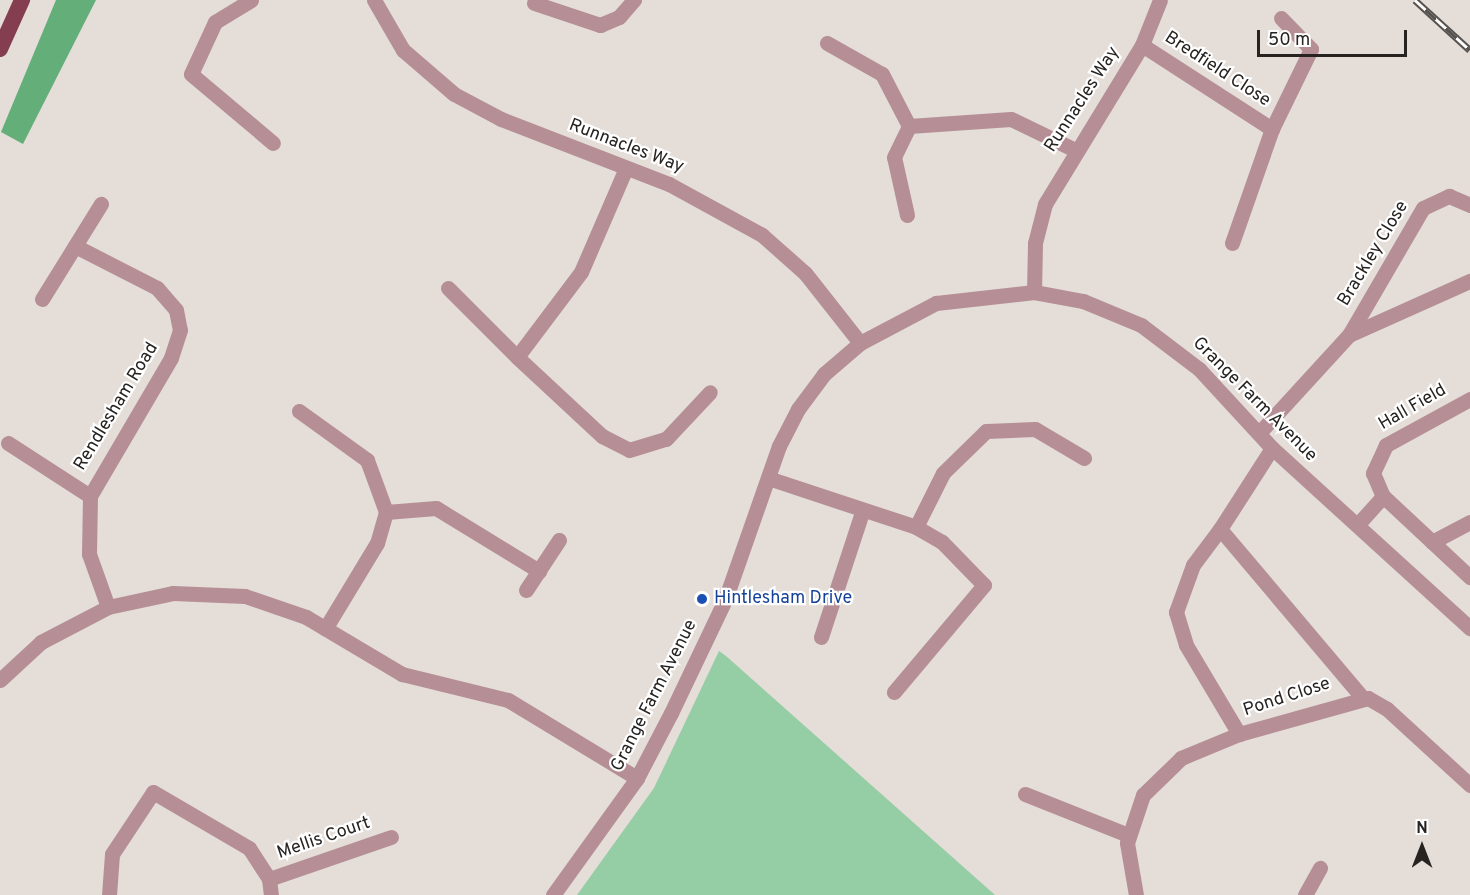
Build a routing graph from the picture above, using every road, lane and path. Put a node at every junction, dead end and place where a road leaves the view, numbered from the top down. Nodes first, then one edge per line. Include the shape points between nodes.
1 (22, 0) edge
2 (251, 0) edge
3 (374, 0) edge
4 (634, 0) edge
5 (1160, 0) edge
6 (534, 3) dead end
7 (1281, 18) dead end
8 (827, 43) dead end
9 (1142, 45) junction
10 (0, 49) edge
11 (909, 126) junction
12 (1272, 129) junction
13 (273, 143) dead end
14 (1073, 149) junction
15 (626, 168) junction
16 (100, 204) dead end
17 (1470, 205) edge
18 (907, 215) dead end
19 (1232, 243) dead end
20 (75, 246) junction
21 (1470, 281) edge
22 (448, 288) dead end
23 (1034, 292) junction
24 (42, 299) dead end
25 (1349, 335) junction
26 (860, 343) junction
27 (517, 357) junction
28 (710, 392) dead end
29 (1470, 399) edge
30 (299, 411) dead end
31 (1260, 432) junction
32 (8, 443) dead end
33 (1272, 448) junction
34 (1084, 458) dead end
35 (768, 478) junction
36 (1380, 493) junction
37 (90, 496) junction
38 (386, 512) junction
39 (862, 512) junction
40 (1470, 522) edge
41 (1359, 523) junction
42 (916, 527) junction
43 (1220, 529) junction
44 (559, 540) dead end
45 (1432, 542) junction
46 (539, 571) junction
47 (1470, 577) edge
48 (526, 590) dead end
49 (108, 607) junction
50 (1470, 628) edge
51 (325, 629) junction
52 (821, 637) dead end
53 (0, 680) edge
54 (894, 692) dead end
55 (1362, 697) junction
56 (1239, 734) junction
57 (637, 778) junction
58 (1470, 786) edge
59 (1024, 794) dead end
60 (1128, 835) junction
61 (391, 837) dead end
62 (1320, 868) dead end
63 (269, 879) junction
64 (110, 895) edge
65 (271, 895) edge
66 (553, 895) edge
67 (1136, 895) edge
68 (1305, 895) edge

1 - 10 highway
2 - 13 street via 215,22 191,74
3 - 15 street, Runnacles Way via 403,50 454,94 501,119
4 - 6 street via 619,17 600,25
5 - 9 street, Runnacles Way
7 - 12 street, Bredfield Close via 1311,50
8 - 11 street via 882,74
9 - 12 street, Bredfield Close
9 - 14 street, Runnacles Way
11 - 14 street via 1011,119
11 - 18 street via 894,157
12 - 19 street, Bredfield Close
14 - 23 street, Runnacles Way via 1039,222
15 - 26 street, Runnacles Way via 690,193 762,236 805,273
15 - 27 street via 581,272
16 - 20 street
17 - 25 street, Brackley Close via 1449,196 1423,208
20 - 24 street
20 - 37 street, Rendlesham Road via 157,288 176,310 180,330 171,358
21 - 25 street, Brackley Close
22 - 27 street
23 - 26 street, Grange Farm Avenue via 936,303
23 - 31 street, Grange Farm Avenue via 1090,303 1141,325 1199,369
25 - 31 street, Brackley Close
26 - 35 street, Grange Farm Avenue via 824,374 798,409
27 - 28 street via 602,436 629,450 666,439
29 - 36 street, Hall Field via 1386,445 1374,464
30 - 38 street via 367,460
31 - 33 street, Grange Farm Avenue
32 - 37 street
33 - 41 street, Grange Farm Avenue
33 - 43 street, Pond Close
34 - 42 street via 1035,429 986,431 949,465
35 - 39 street
35 - 57 street, Grange Farm Avenue via 725,600
36 - 41 street
36 - 45 street
37 - 49 street, Rendlesham Road via 88,554
38 - 46 street via 436,508
38 - 51 street via 377,543
39 - 42 street
39 - 52 street
40 - 45 street
41 - 50 street, Grange Farm Avenue
42 - 54 street via 942,542 984,585
43 - 55 street, Pond Close
43 - 56 street, Pond Close via 1193,565 1176,612 1186,645
44 - 46 street
45 - 47 street
46 - 48 street
49 - 51 street via 173,593 218,593 286,608
49 - 53 street via 41,642
51 - 57 street via 402,674 508,700
55 - 56 street, Pond Close
55 - 58 street via 1387,709
56 - 60 street via 1191,753 1162,772 1143,795
57 - 66 street, Grange Farm Avenue
59 - 60 street
60 - 67 street via 1126,856
61 - 63 street, Mellis Court
62 - 68 street
63 - 64 street via 249,848 153,792 112,854
63 - 65 street

